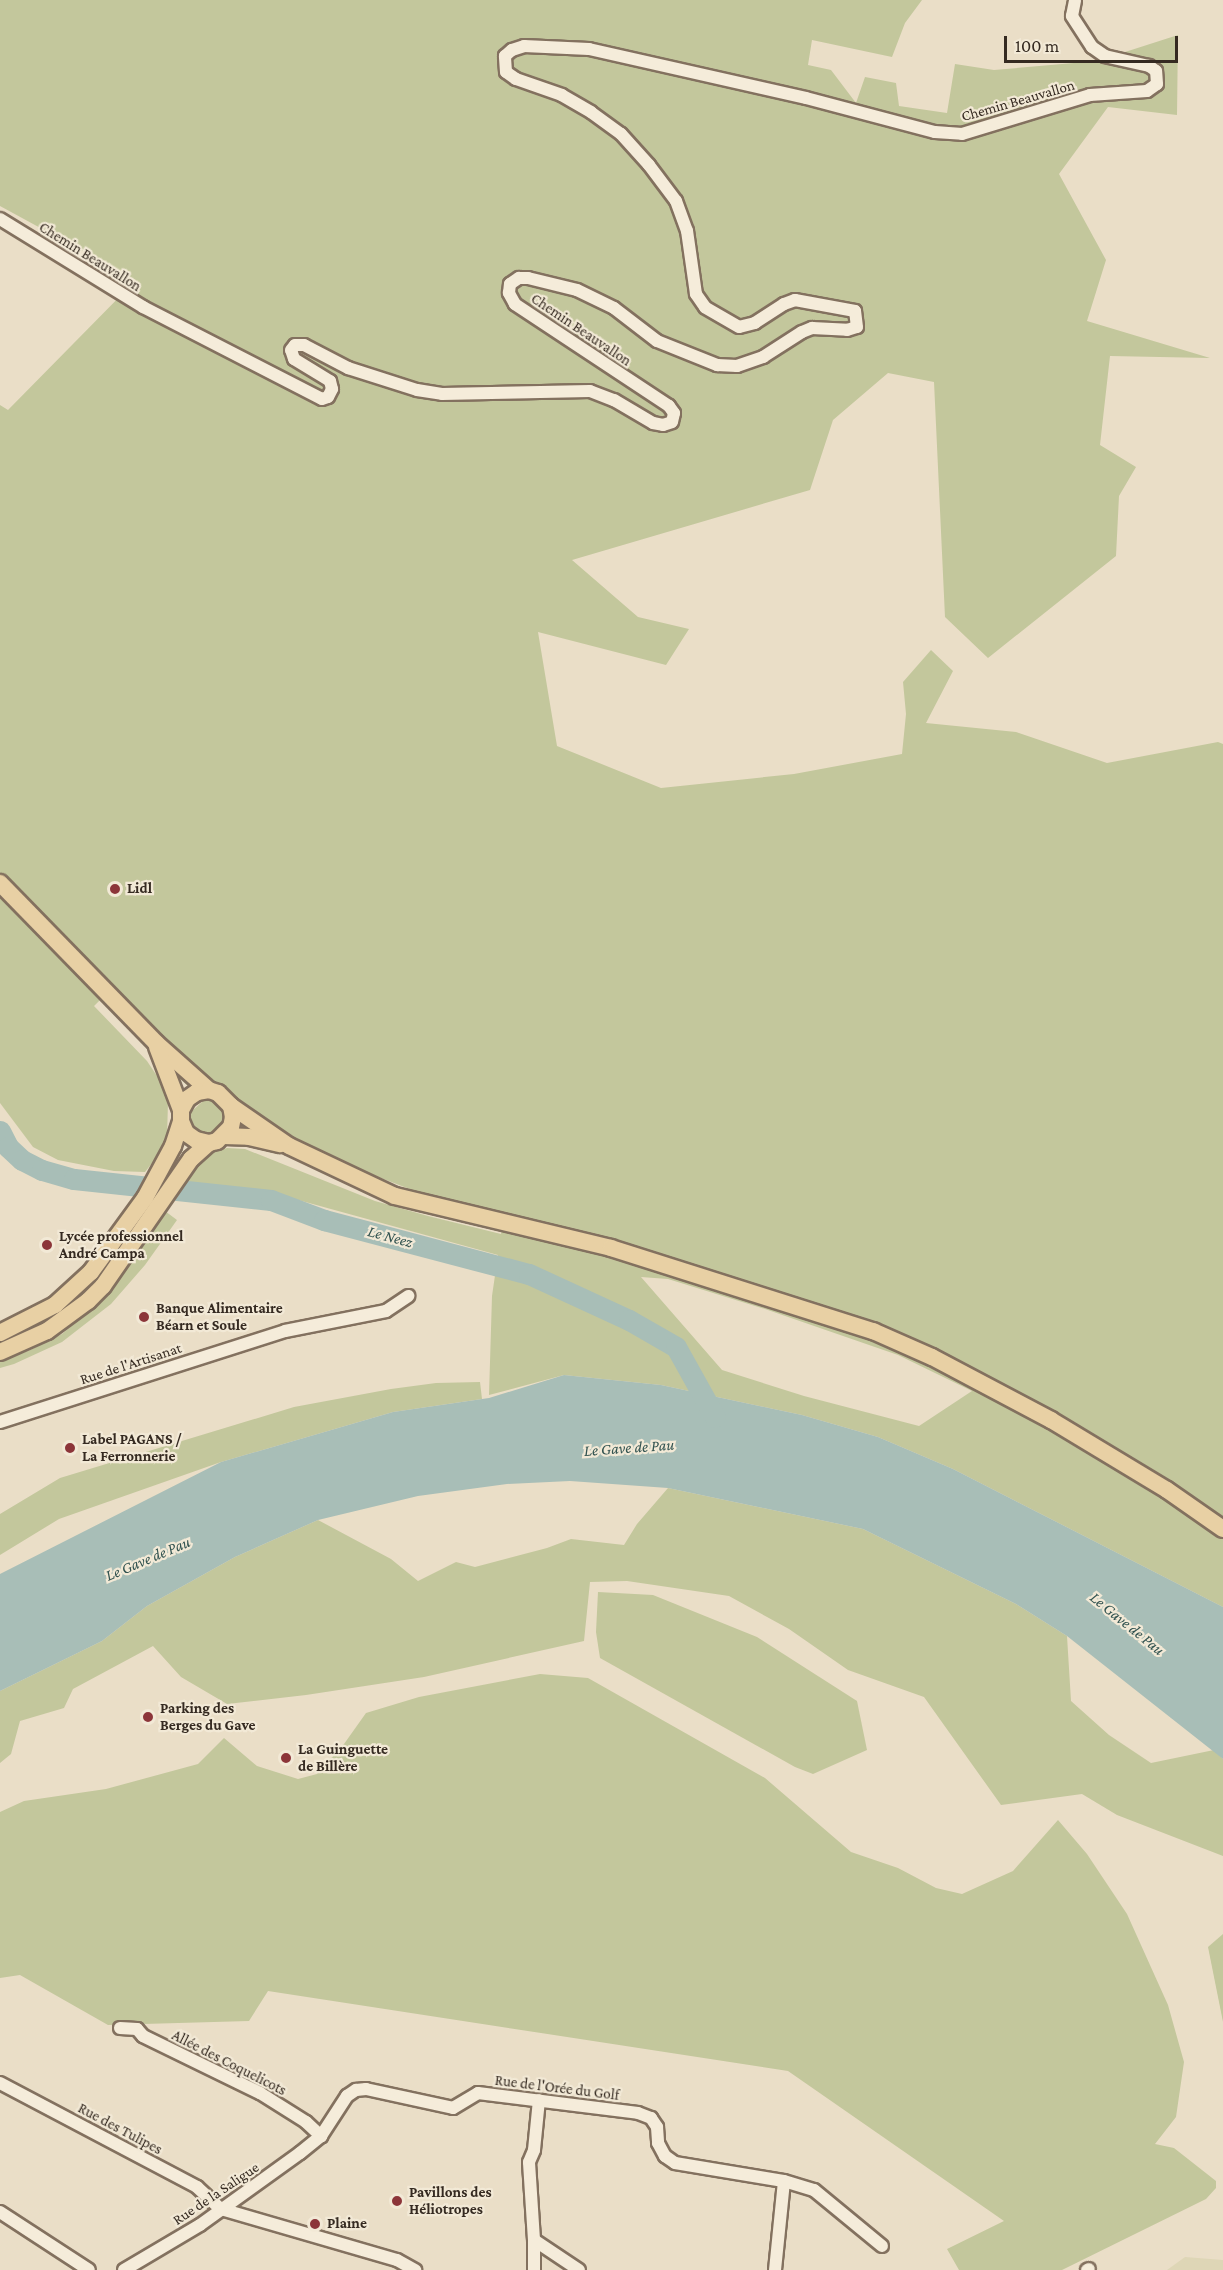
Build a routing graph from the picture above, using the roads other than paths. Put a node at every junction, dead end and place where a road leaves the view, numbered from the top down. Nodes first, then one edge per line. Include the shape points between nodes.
1 (1075, 0) edge
2 (0, 219) edge
3 (0, 883) edge
4 (156, 1043) junction
5 (209, 1090) junction
6 (231, 1106) junction
7 (181, 1115) junction
8 (216, 1139) junction
9 (289, 1146) junction
10 (152, 1202) junction
11 (408, 1296) dead end
12 (0, 1333) edge
13 (0, 1352) edge
14 (0, 1422) edge
15 (1223, 1529) edge
16 (120, 2028) dead end
17 (0, 2083) edge
18 (539, 2100) junction
19 (321, 2136) junction
20 (783, 2181) junction
21 (221, 2209) junction
22 (0, 2212) edge
23 (534, 2240) junction
24 (882, 2246) dead end
25 (89, 2270) edge
26 (124, 2270) edge
27 (415, 2270) edge
28 (534, 2270) edge
29 (579, 2270) edge
30 (775, 2270) edge

1 - 2 street, Chemin Beauvallon via 1072,16 1092,47 1105,56 1149,66 1156,70 1157,84 1147,91 1090,95 962,134 935,132 589,48 524,46 505,56 506,72 562,94 591,112 621,134 649,165 676,201 687,231 696,294 705,307 739,327 756,323 795,300 855,311 856,327 813,328 763,357 737,366 717,365 657,341 614,308 578,290 528,278 510,284 509,293 515,304 669,406 674,414 672,422 663,425 590,391 442,394 417,390 348,368 304,345 295,345 291,350 294,359 330,381 332,389 322,399 143,307
3 - 4 main road
4 - 5 main road
4 - 7 main road
5 - 6 main road
5 - 7 main road via 187,1099
6 - 8 main road via 231,1127
6 - 9 main road
7 - 8 main road via 186,1133 196,1140
7 - 10 main road
8 - 9 main road via 249,1137
8 - 10 main road via 191,1159
9 - 15 main road via 405,1198 611,1248 873,1331 932,1357 1051,1420
10 - 12 main road via 73,1290 37,1316
10 - 13 main road via 103,1286 88,1301 47,1331
11 - 14 street, Rue de l'Artisanat via 386,1311 285,1332
16 - 19 street, Allée des Coquelicots via 137,2029 143,2036 260,2093
17 - 21 street, Rue des Tulipes via 197,2187
18 - 19 street, Rue de l'Orée du Golf via 478,2093 453,2108 356,2090 347,2096
18 - 20 street, Rue de l'Orée du Golf via 638,2113 651,2118 657,2127 658,2143 665,2156 675,2163
18 - 23 street via 534,2150 529,2162
19 - 21 street, Rue de la Saligue
20 - 24 street via 814,2190
20 - 30 street
21 - 26 street, Rue de la Saligue
21 - 27 street via 397,2260
22 - 25 street
23 - 28 street
23 - 29 street

